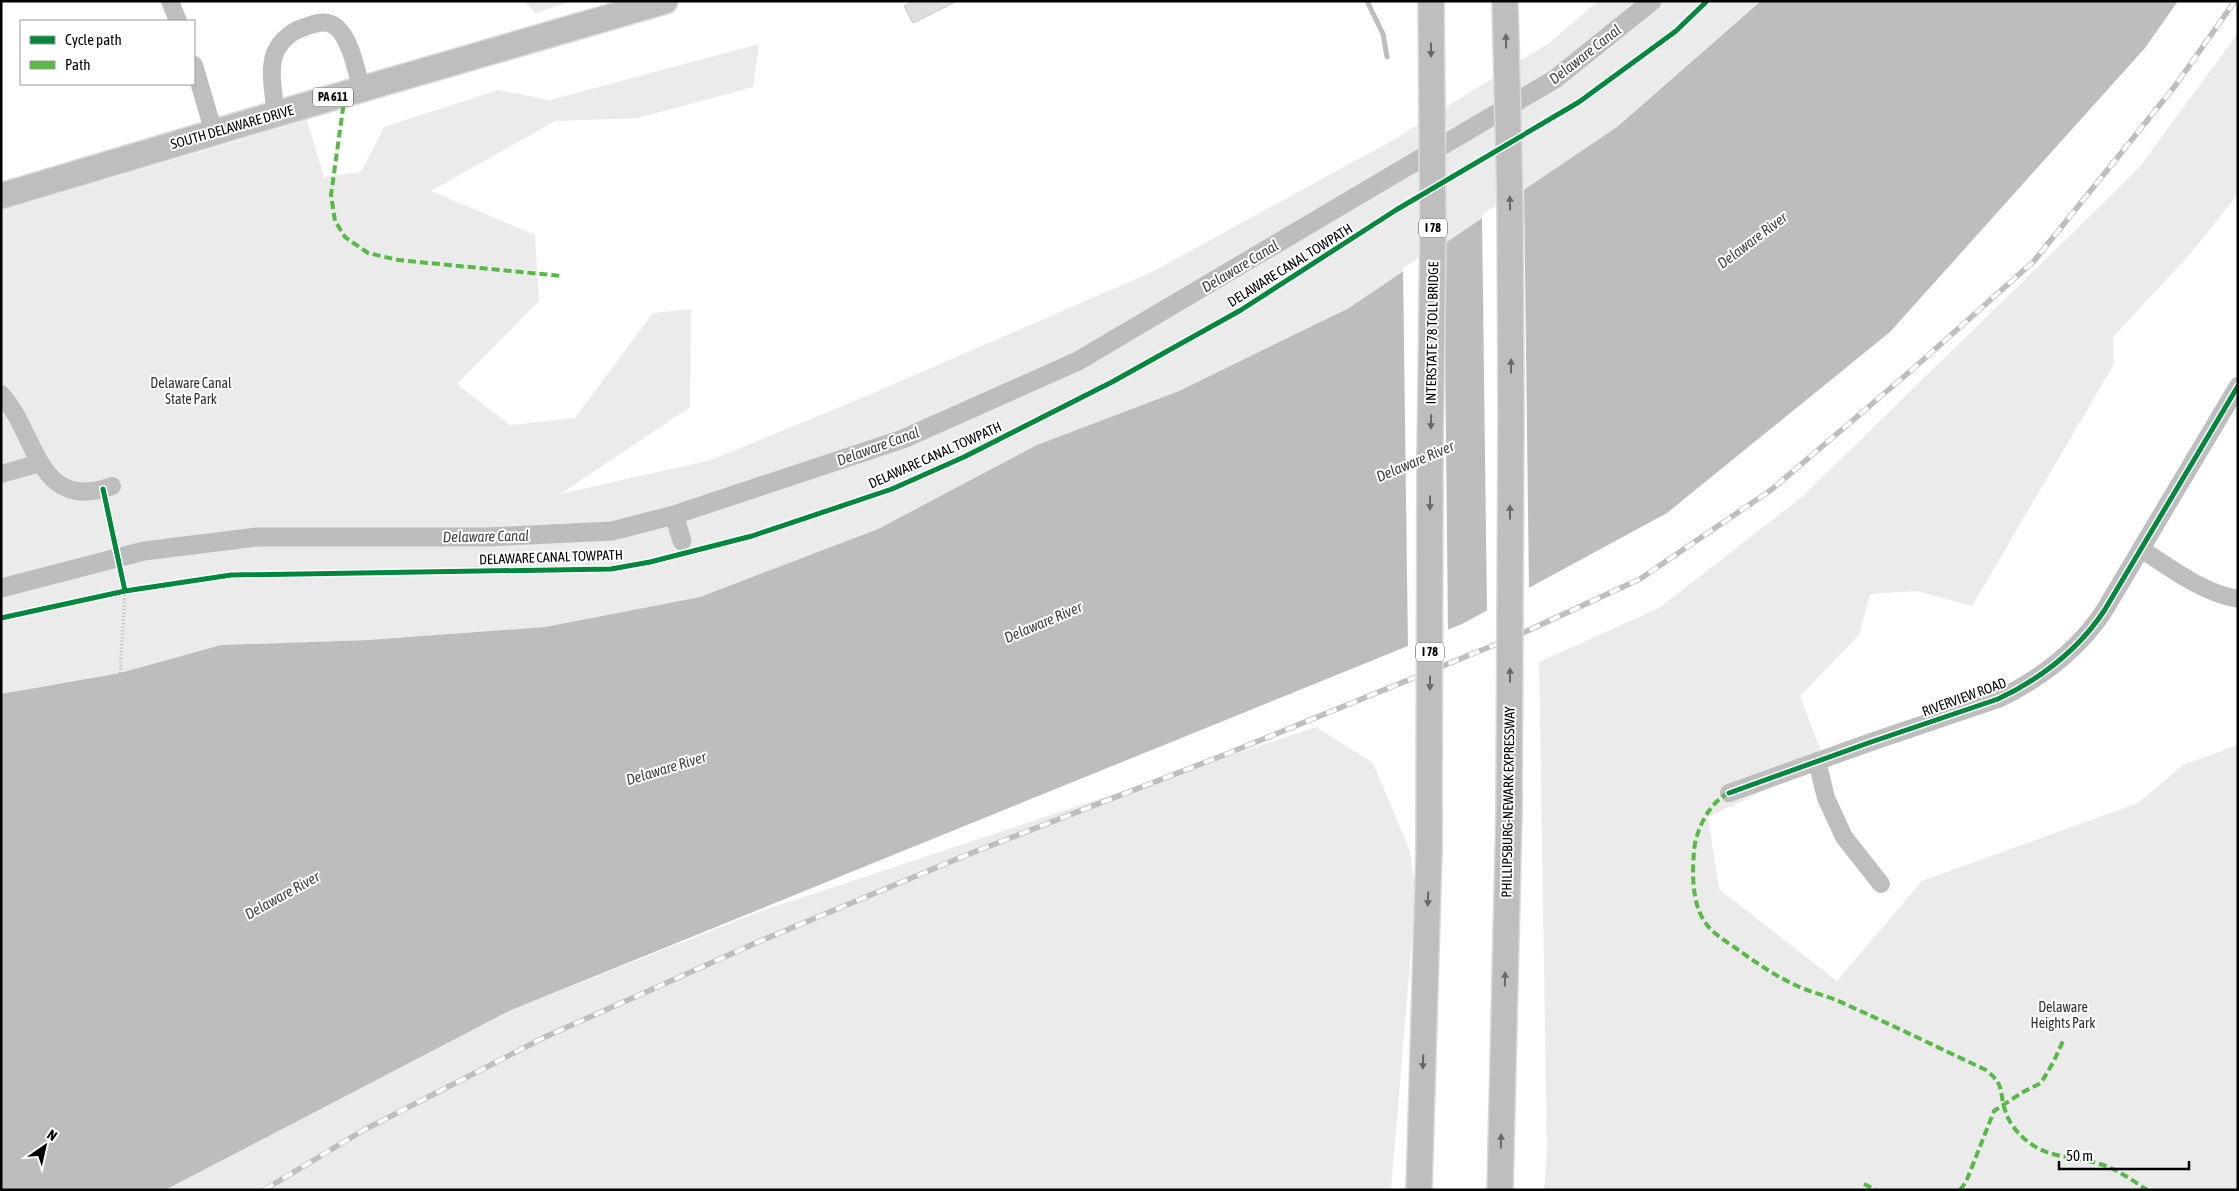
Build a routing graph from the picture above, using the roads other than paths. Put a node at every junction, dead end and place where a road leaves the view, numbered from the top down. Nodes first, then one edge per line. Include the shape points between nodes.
1 (170, 1) edge
2 (665, 1) edge
3 (1431, 1) edge
4 (1506, 1) edge
5 (178, 20) edge
6 (195, 67) edge
7 (361, 89) junction
8 (276, 114) junction
9 (214, 133) junction
10 (1, 196) edge
11 (2238, 386) edge
12 (1, 394) edge
13 (40, 463) junction
14 (1, 474) edge
15 (112, 486) dead end
16 (2141, 549) junction
17 (2238, 599) edge
18 (1817, 761) junction
19 (1729, 793) dead end
20 (1881, 884) dead end
21 (1419, 1190) edge
22 (1500, 1190) edge

1 - 5 street
2 - 7 highway, SOUTH DELAWARE DRIVE / PA 611
3 -> 21 highway, INTERSTATE 78 TOLL BRIDGE / I 78, bridge via 1433,232 1429,851
22 -> 4 highway, PHILLIPSBURG-NEWARK EXPRESSWAY, bridge via 1509,811 1511,414
6 - 9 street
7 - 8 highway, SOUTH DELAWARE DRIVE / PA 611
7 - 8 street via 347,42 338,28 329,23 314,23 292,32 274,56 272,71
8 - 9 highway, SOUTH DELAWARE DRIVE / PA 611
9 - 10 highway, SOUTH DELAWARE DRIVE / PA 611
11 - 16 street, RIVERVIEW ROAD
12 - 13 street via 17,415
13 - 14 street
13 - 15 street via 57,483 75,490 92,492
16 - 17 street via 2204,589
16 - 18 street, RIVERVIEW ROAD via 2104,611 2077,646 2012,693
18 - 19 street, RIVERVIEW ROAD
18 - 20 street via 1826,798 1844,837

